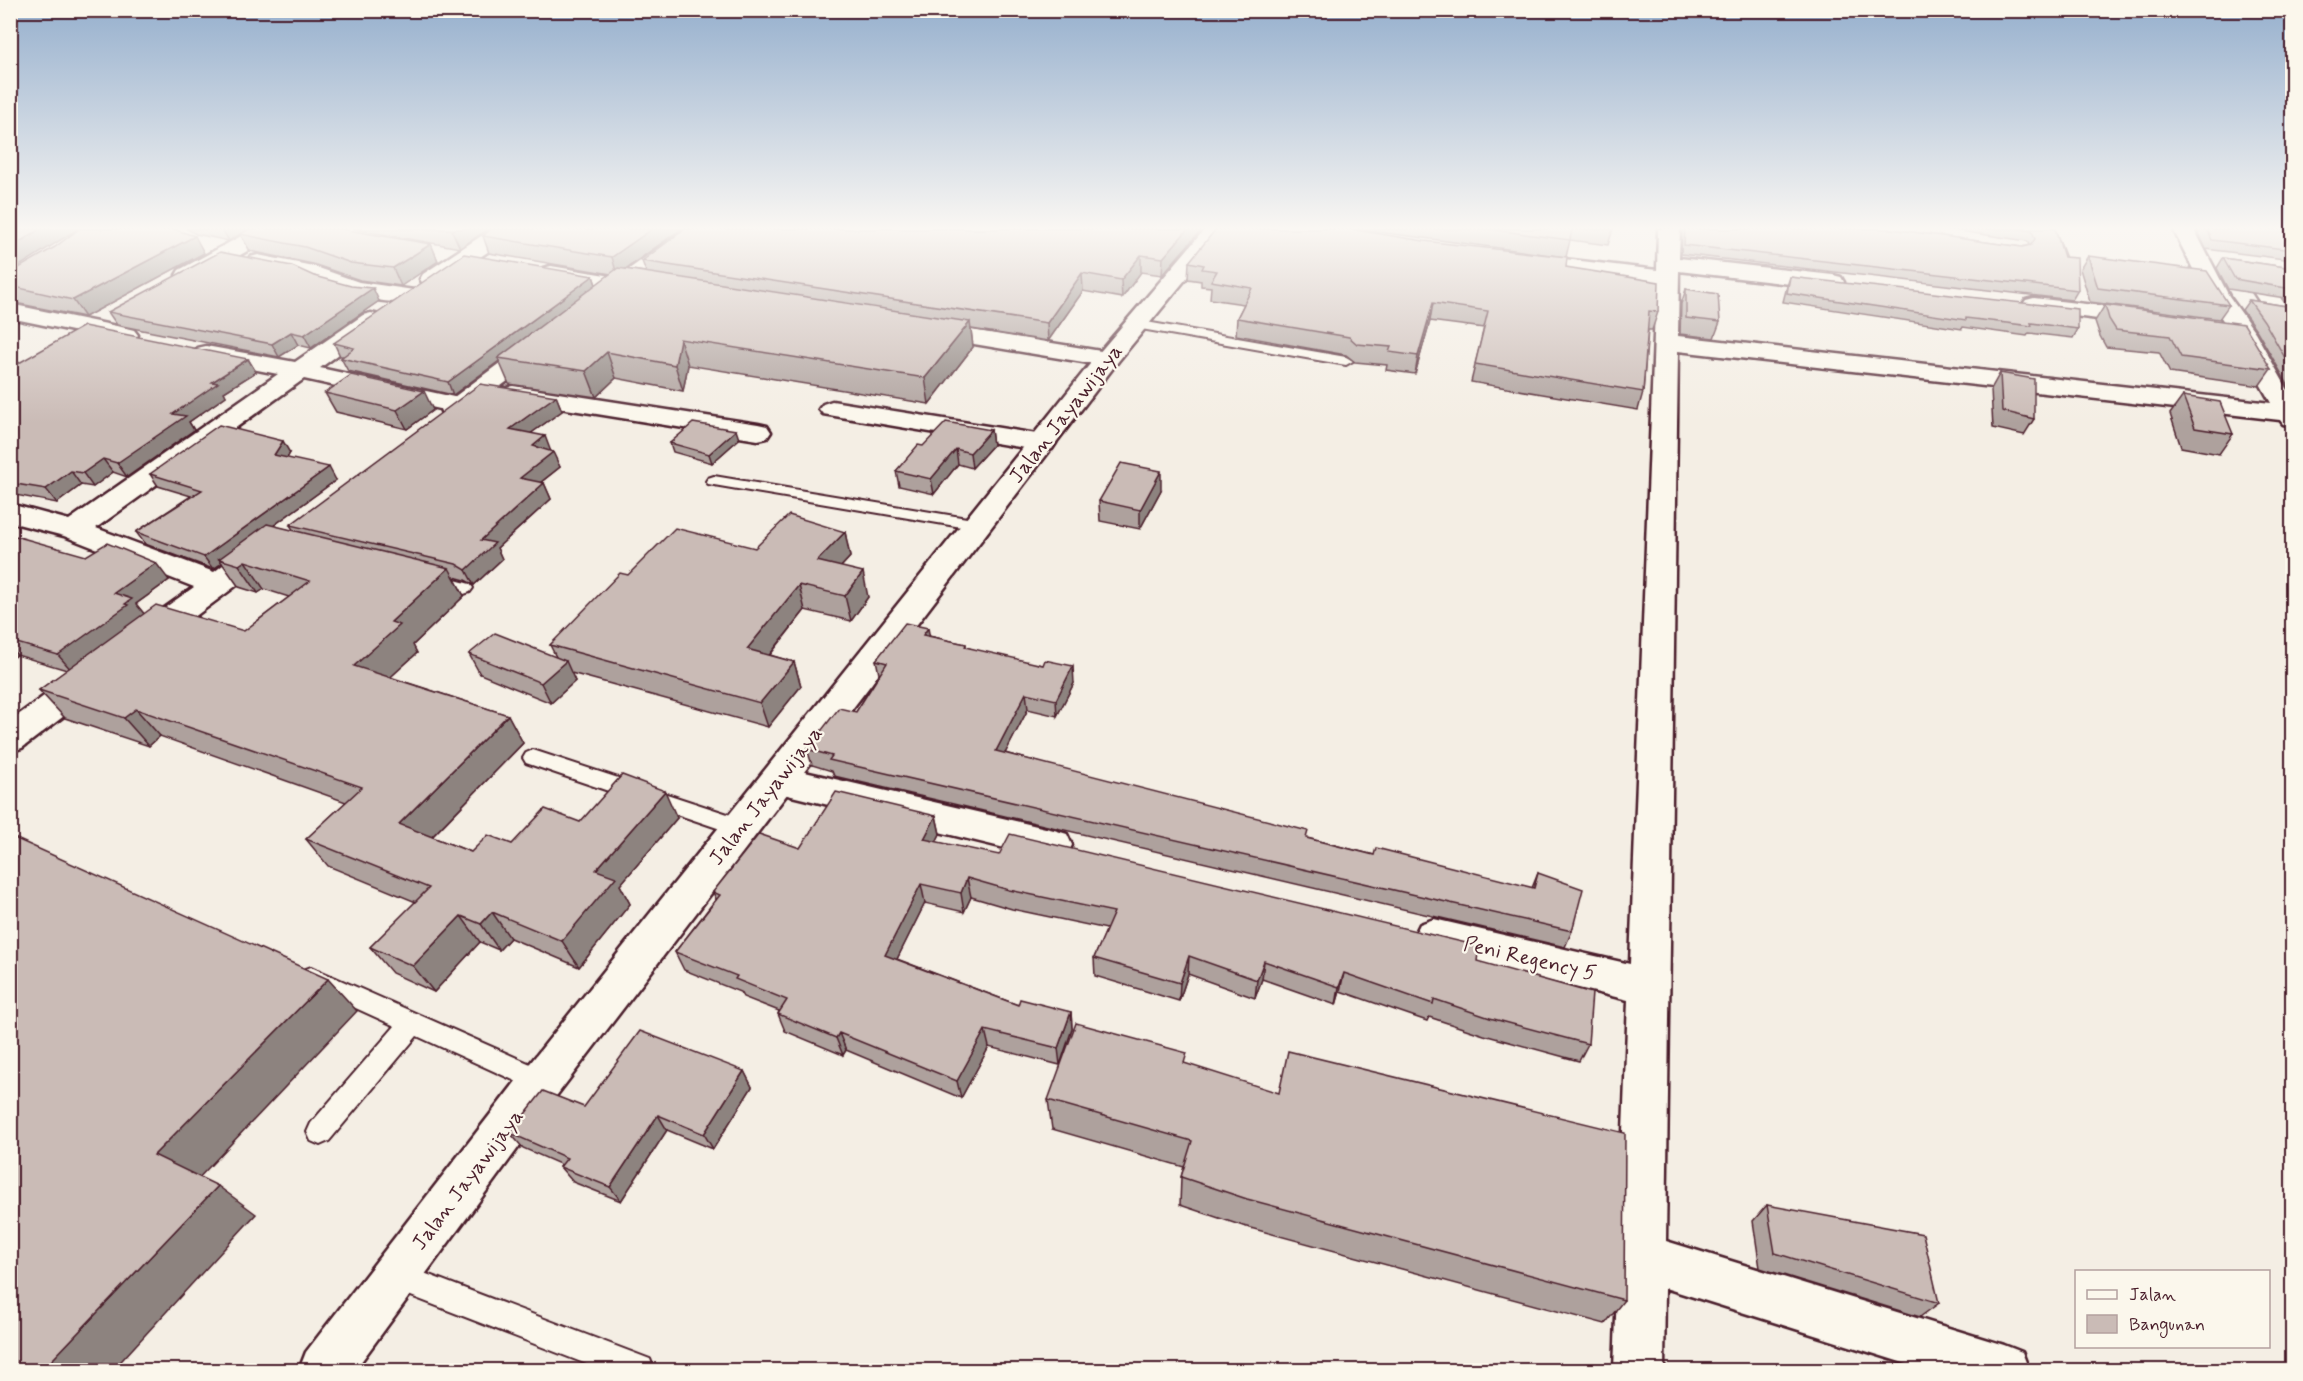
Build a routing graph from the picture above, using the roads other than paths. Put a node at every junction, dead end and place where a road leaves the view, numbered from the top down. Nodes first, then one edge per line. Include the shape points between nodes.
1 (394, 293) edge
2 (609, 293) edge
3 (1161, 293) edge
4 (1667, 293) edge
5 (2217, 293) edge
6 (406, 295) joint
7 (2218, 297) junction
8 (2276, 300) edge
9 (2008, 302) edge
10 (594, 305) edge
11 (10, 310) edge
12 (119, 311) edge
13 (2167, 321) edge
14 (1135, 324) junction
15 (90, 327) junction
16 (906, 327) edge
17 (2210, 328) edge
18 (2243, 332) junction
19 (556, 333) edge
20 (146, 340) edge
21 (1666, 342) junction
22 (60, 345) edge
23 (179, 348) edge
24 (1107, 359) junction
25 (1346, 362) dead end
26 (302, 370) junction
27 (2268, 375) junction
28 (2292, 379) edge
29 (482, 389) junction
30 (459, 406) junction
31 (832, 409) dead end
32 (2291, 415) edge
33 (430, 428) edge
34 (758, 432) dead end
35 (1043, 443) junction
36 (714, 482) dead end
37 (10, 513) edge
38 (979, 525) junction
39 (74, 530) junction
40 (283, 540) edge
41 (420, 577) edge
42 (215, 584) junction
43 (464, 588) dead end
44 (10, 739) edge
45 (533, 758) dead end
46 (779, 780) junction
47 (741, 827) junction
48 (1082, 852) edge
49 (1396, 927) edge
50 (288, 966) edge
51 (1650, 987) junction
52 (412, 1024) junction
53 (542, 1081) junction
54 (320, 1132) dead end
55 (1642, 1257) junction
56 (395, 1276) junction
57 (324, 1371) edge
58 (639, 1371) edge
59 (1639, 1371) edge
60 (2004, 1371) edge

1 - 6 street
2 - 10 street
3 - 14 street, Jalan Jayawijaya
4 - 21 street
5 - 7 street
6 - 26 street
7 - 8 street
7 - 18 street
9 - 13 street
11 - 15 street
12 - 15 street
14 - 24 street, Jalan Jayawijaya
14 - 25 lane
15 - 20 street
15 - 22 street
16 - 24 street
17 - 18 street
18 - 27 street
19 - 29 street
21 - 32 street
21 - 51 street
23 - 26 street
24 - 35 street, Jalan Jayawijaya
26 - 30 street
26 - 39 street
27 - 28 street
27 - 32 street
29 - 30 street
29 - 34 street
30 - 33 street
31 - 35 street
35 - 38 street, Jalan Jayawijaya
36 - 38 lane
37 - 39 street
38 - 46 street, Jalan Jayawijaya
39 - 42 street
40 - 42 street
41 - 43 lane
42 - 44 street
45 - 47 lane
46 - 47 street, Jalan Jayawijaya
46 - 48 street
47 - 53 street, Jalan Jayawijaya
49 - 51 street, Peni Regency 5
50 - 52 lane
51 - 55 street
52 - 53 lane
52 - 54 lane
53 - 56 street, Jalan Jayawijaya
55 - 59 street
55 - 60 street
56 - 57 street, Jalan Jayawijaya
56 - 58 lane

